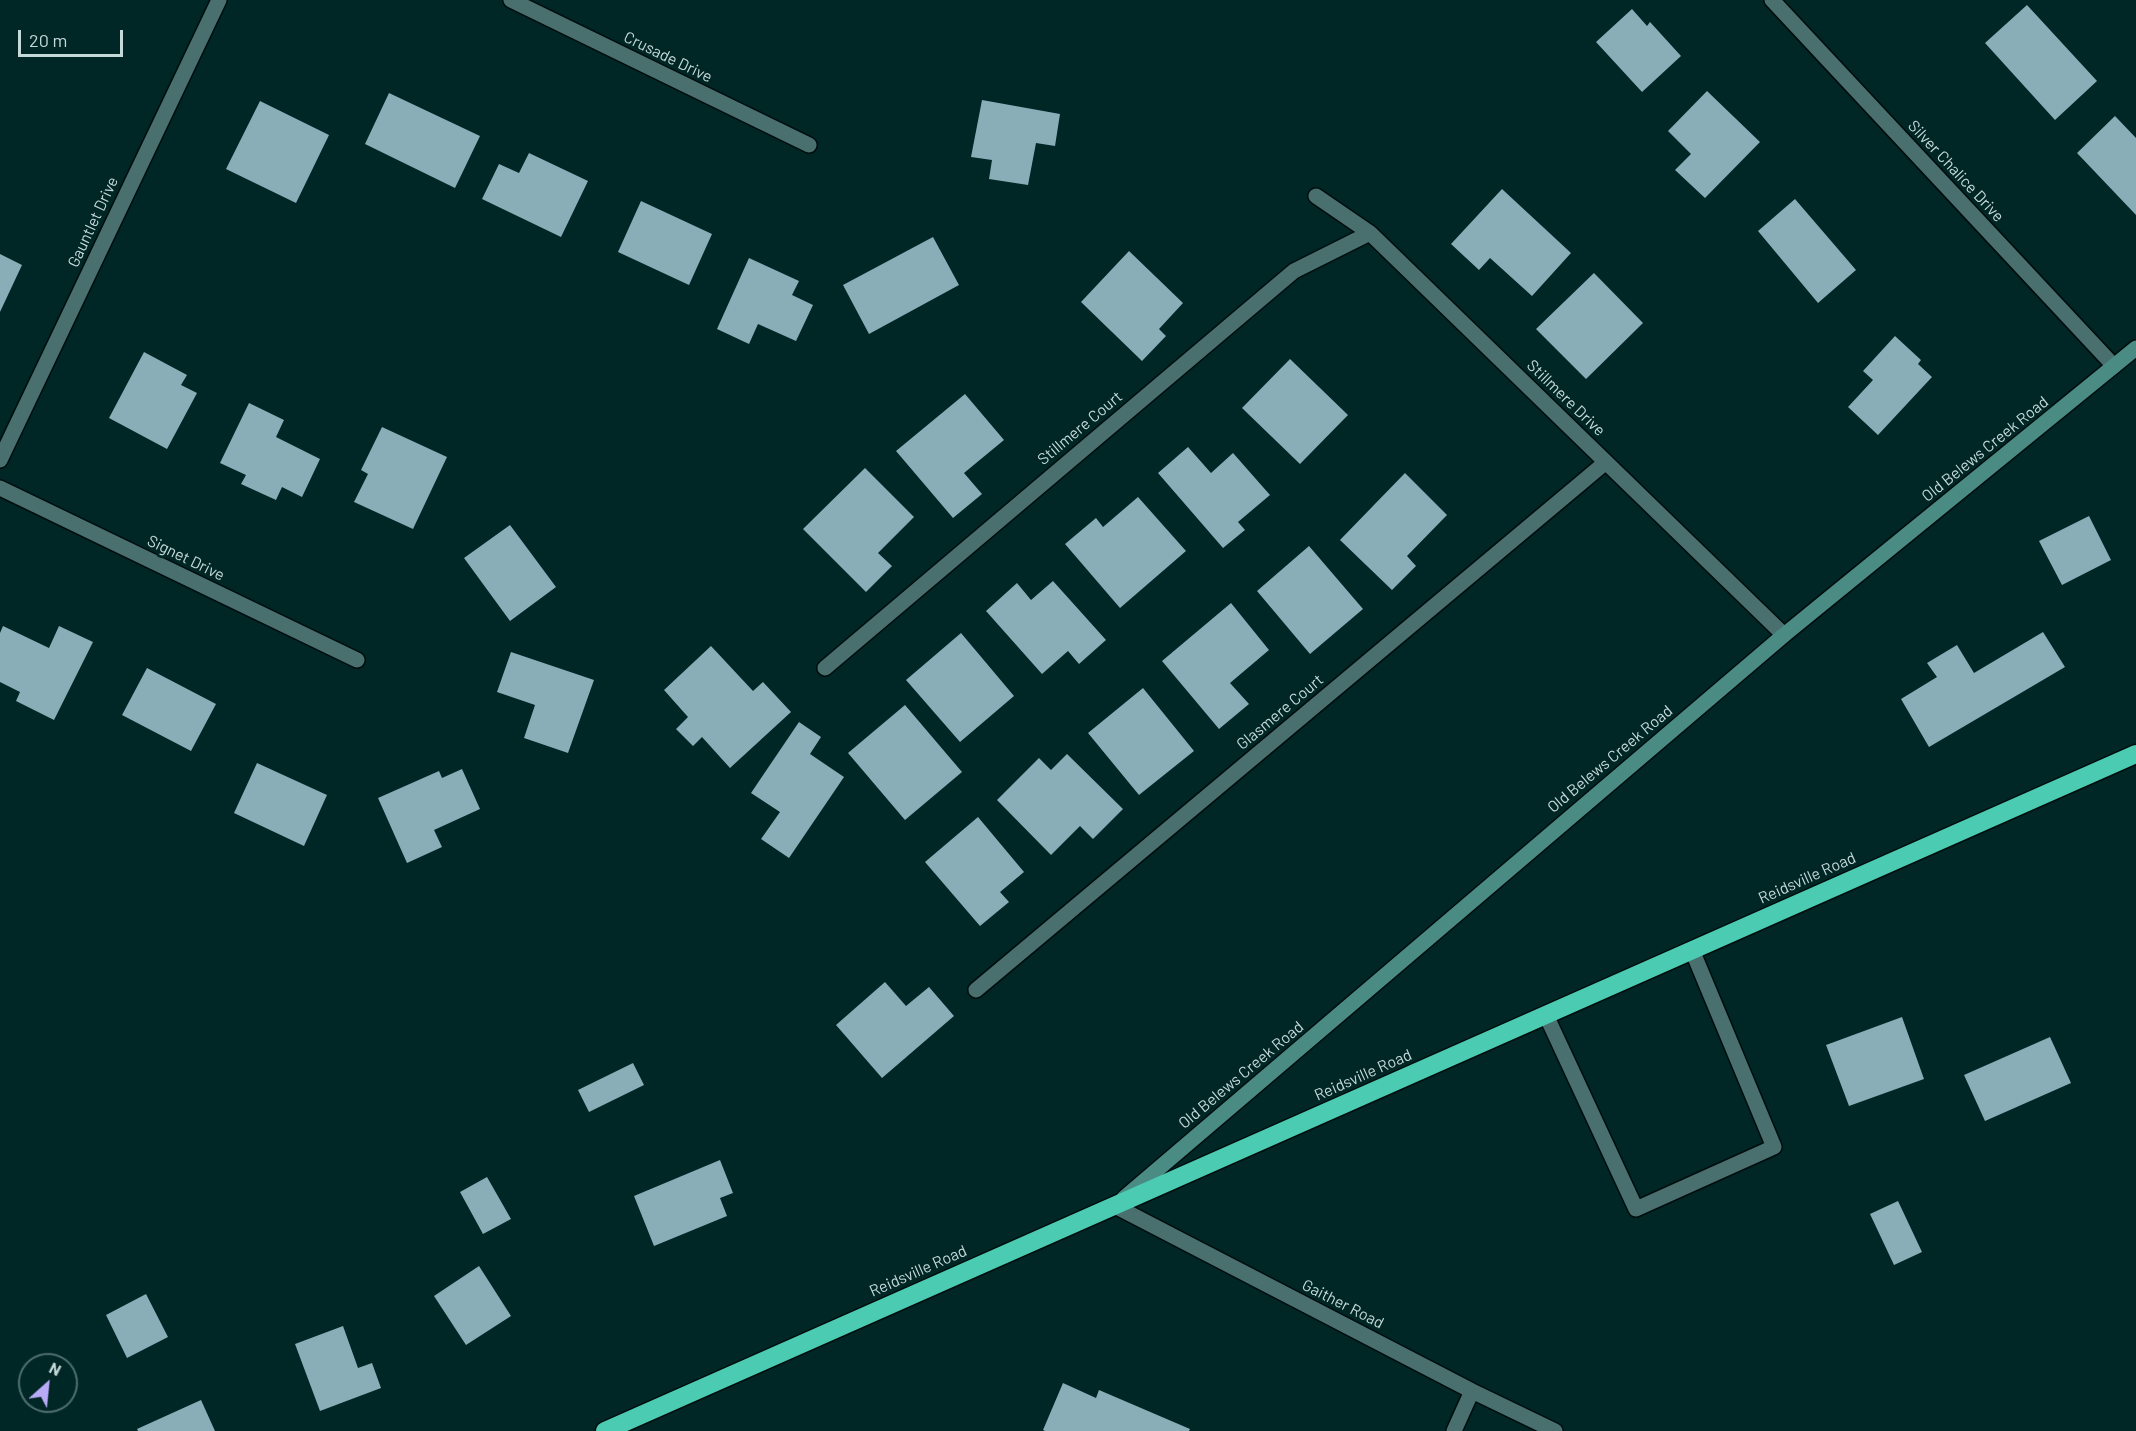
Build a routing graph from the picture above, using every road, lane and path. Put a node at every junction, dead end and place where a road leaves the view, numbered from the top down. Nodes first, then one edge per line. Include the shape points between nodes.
1 (219, 0) edge
2 (510, 0) edge
3 (1772, 0) edge
4 (810, 145) dead end
5 (1316, 196) dead end
6 (1370, 233) junction
7 (2136, 348) edge
8 (2114, 366) junction
9 (0, 460) edge
10 (1606, 462) junction
11 (0, 488) edge
12 (1784, 635) junction
13 (357, 660) dead end
14 (825, 668) dead end
15 (2136, 754) edge
16 (1692, 950) junction
17 (976, 990) dead end
18 (1546, 1015) junction
19 (1115, 1206) junction
20 (1472, 1391) junction
21 (605, 1431) edge
22 (1454, 1431) edge
23 (1555, 1431) edge

1 - 9 street, Gauntlet Drive
2 - 4 street, Crusade Drive
3 - 8 street, Silver Chalice Drive
5 - 6 street, Stillmere Drive
6 - 10 street, Stillmere Drive
6 - 14 street, Stillmere Court via 1294,271
7 - 8 street, Old Belews Creek Road
8 - 12 street, Old Belews Creek Road
10 - 12 street, Stillmere Drive
10 - 17 street, Glasmere Court
11 - 13 street, Signet Drive
12 - 19 street, Old Belews Creek Road
15 - 16 highway, Reidsville Road
16 - 18 highway, Reidsville Road
16 - 18 street via 1774,1147 1636,1209
18 - 19 highway, Reidsville Road
19 - 20 street, Gaither Road
19 - 21 highway, Reidsville Road
20 - 22 street
20 - 23 street, Gaither Road

